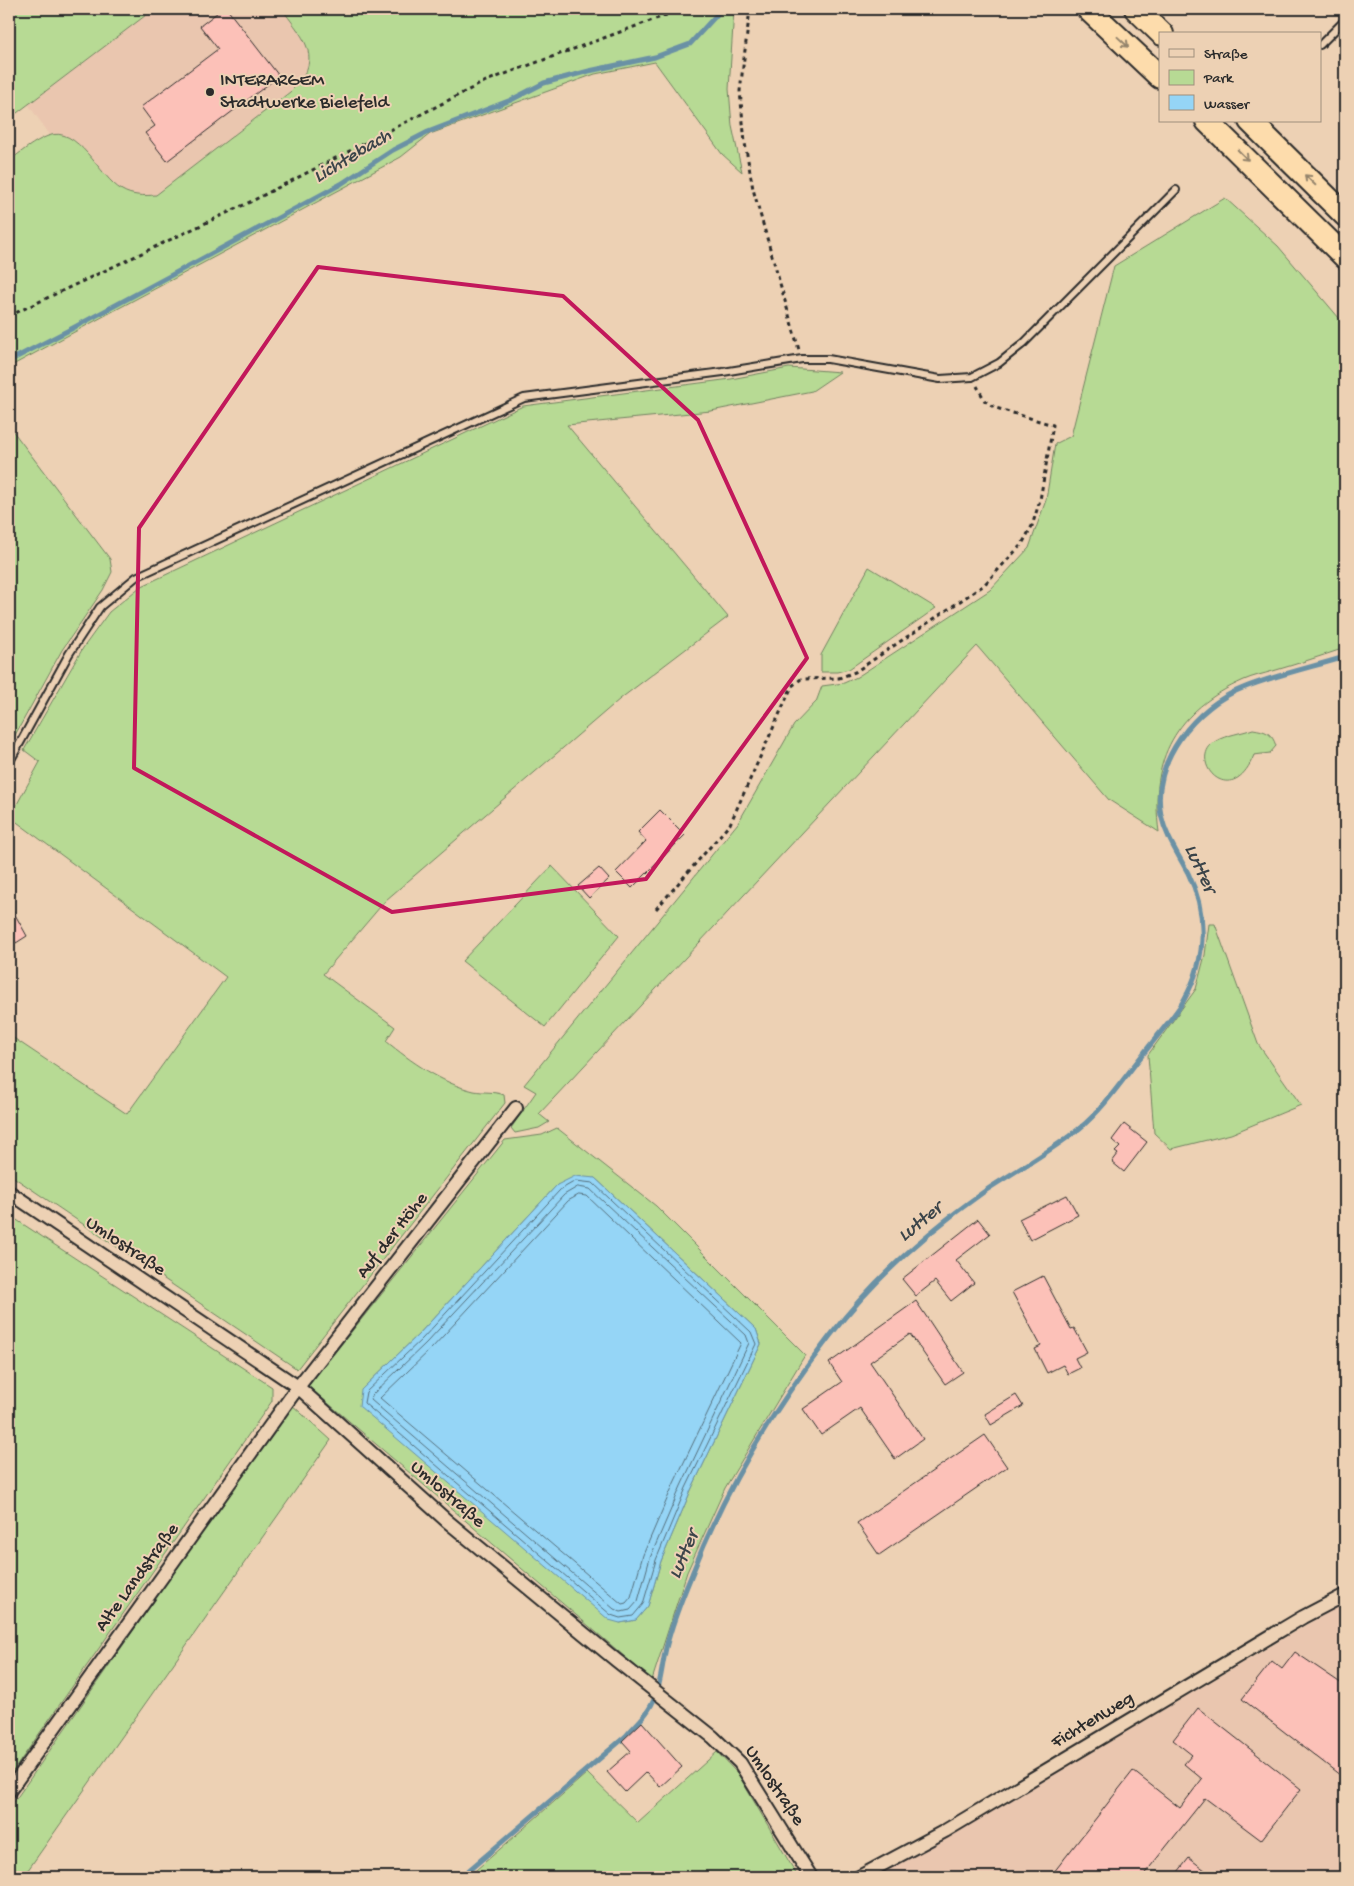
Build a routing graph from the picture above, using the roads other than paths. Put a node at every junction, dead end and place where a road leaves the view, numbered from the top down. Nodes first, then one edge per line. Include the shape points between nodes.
1 (1088, 9) edge
2 (1136, 9) edge
3 (1345, 20) edge
4 (1160, 32) edge
5 (1322, 43) edge
6 (1159, 76) edge
7 (1208, 122) edge
8 (1251, 122) edge
9 (1176, 190) dead end
10 (1345, 214) edge
11 (1345, 258) edge
12 (9, 764) edge
13 (516, 1108) dead end
14 (9, 1192) edge
15 (298, 1387) junction
16 (1345, 1594) edge
17 (9, 1791) edge
18 (811, 1877) edge
19 (859, 1877) edge

1 -> 6 highway
2 - 4 highway
3 - 5 lane
7 -> 11 highway
10 -> 8 highway
9 - 12 lane via 1024,343 999,363 972,377 940,380 828,359 802,359 524,398 136,577 100,607 69,654
13 - 15 street, Auf der Höhe
14 - 15 street, Umlostraße
15 - 17 street, Alte Landstraße
15 - 18 street, Umlostraße via 448,1521 740,1763
16 - 19 street, Fichtenweg via 945,1831

